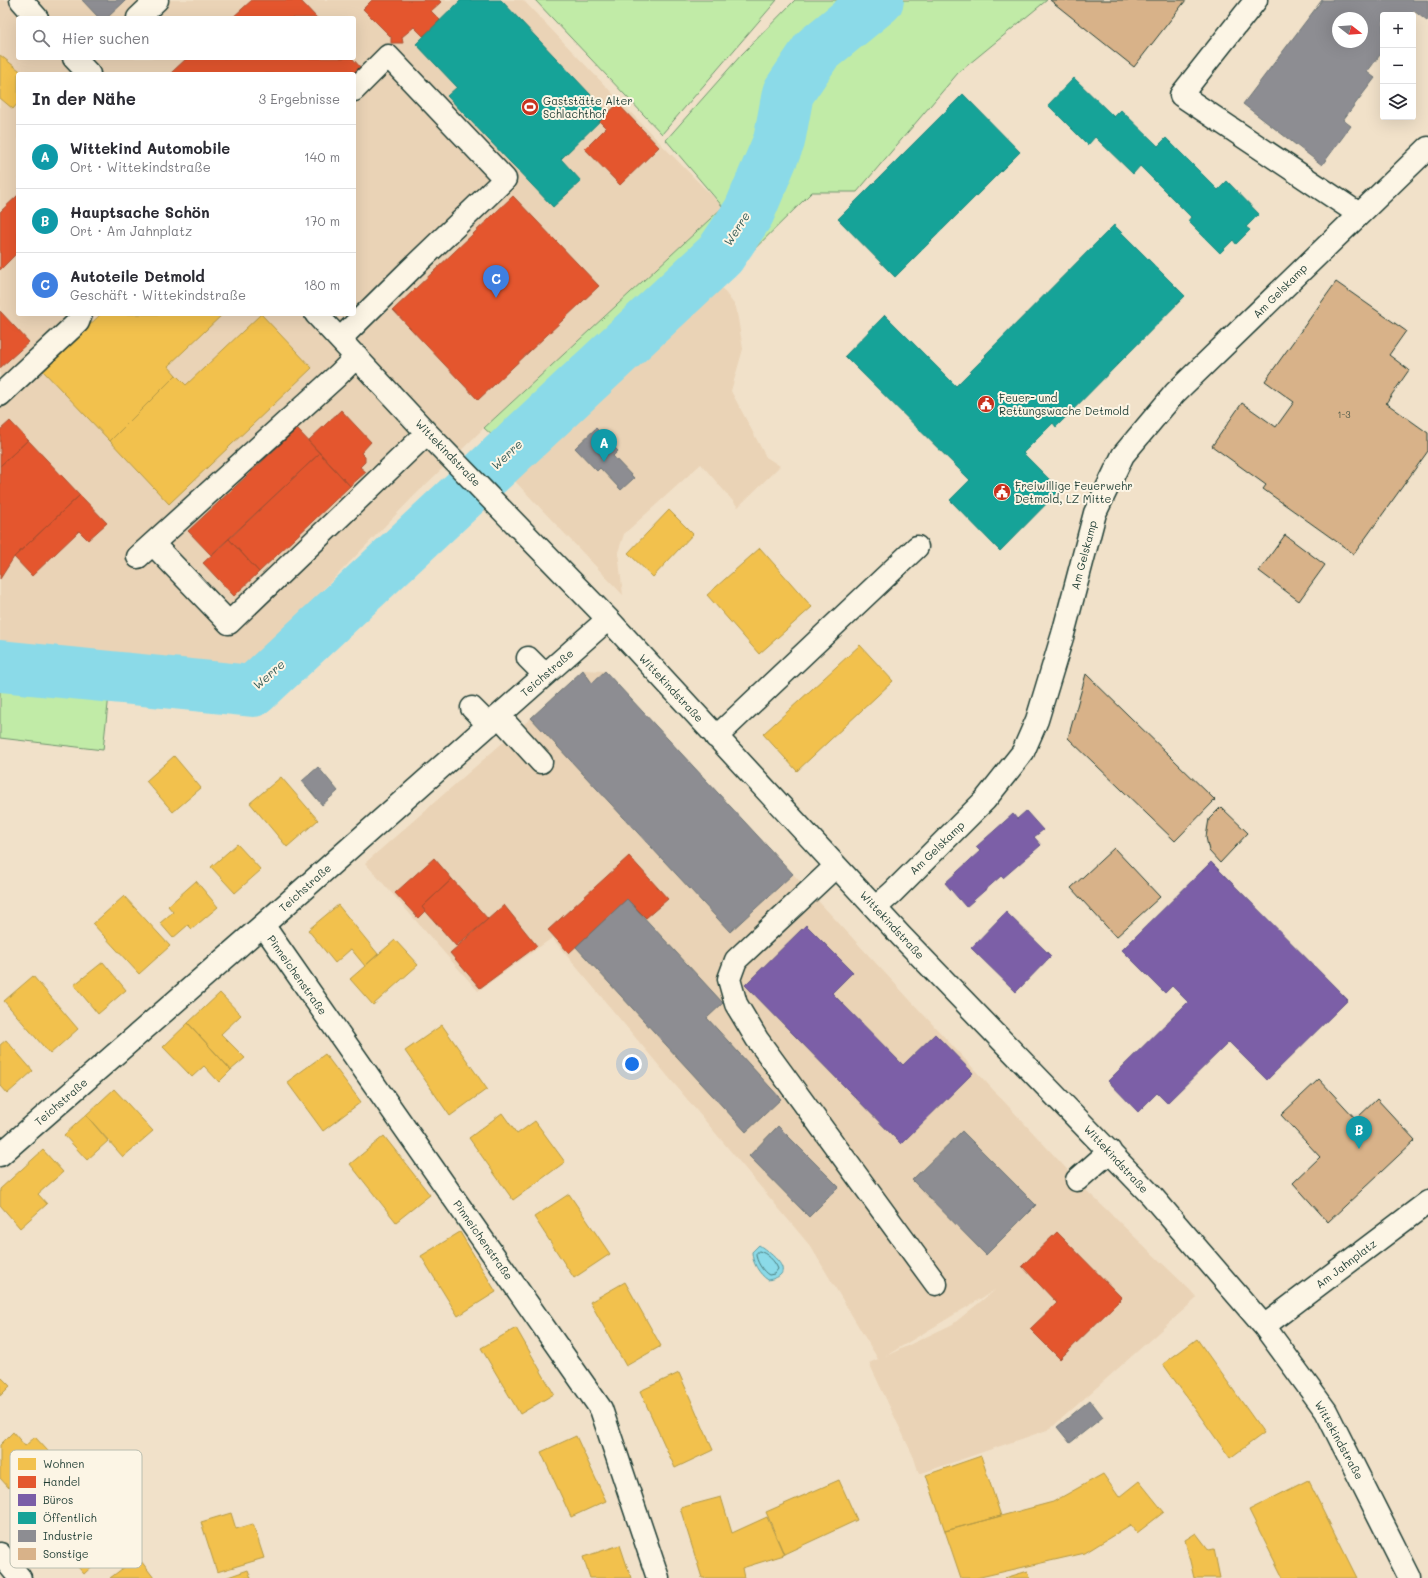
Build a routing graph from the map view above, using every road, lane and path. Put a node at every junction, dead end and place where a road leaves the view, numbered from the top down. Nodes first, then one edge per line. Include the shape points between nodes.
1 (21, 0) edge
2 (157, 0) edge
3 (1256, 0) edge
4 (35, 16) edge
5 (140, 16) edge
6 (356, 88) edge
7 (1428, 148) edge
8 (1358, 214) junction
9 (80, 316) edge
10 (318, 316) edge
11 (340, 339) junction
12 (357, 356) junction
13 (0, 395) edge
14 (427, 433) junction
15 (917, 547) dead end
16 (608, 620) junction
17 (528, 658) dead end
18 (545, 675) junction
19 (472, 708) dead end
20 (494, 720) junction
21 (716, 737) junction
22 (541, 762) dead end
23 (836, 866) junction
24 (875, 908) junction
25 (263, 926) junction
26 (1110, 1151) junction
27 (0, 1155) edge
28 (1077, 1180) dead end
29 (1428, 1202) edge
30 (936, 1284) dead end
31 (1264, 1326) junction
32 (0, 1554) edge
33 (10, 1566) edge
34 (12, 1568) edge
35 (20, 1578) edge
36 (658, 1578) edge
37 (1410, 1578) edge

1 - 4 street
2 - 5 street
3 - 8 street via 1181,95
6 - 11 street via 388,56 505,179
7 - 8 street, Am Gelskamp
8 - 24 street, Am Gelskamp via 1175,393 1122,455 1095,513 1063,634 1037,720 1023,752 985,800
9 - 13 street via 78,322
10 - 11 street, Wittekindstraße
11 - 12 street, Wittekindstraße
12 - 14 street, Wittekindstraße
12 - 14 street via 146,551 229,623
14 - 16 street, Wittekindstraße
15 - 21 street
16 - 18 street, Teichstraße
16 - 21 street, Wittekindstraße
17 - 18 street
18 - 20 street, Teichstraße
19 - 20 street
20 - 22 street
20 - 25 street, Teichstraße
21 - 23 street, Wittekindstraße
23 - 24 street, Wittekindstraße
23 - 30 street via 736,960 729,979 736,1004 758,1039
24 - 26 street, Wittekindstraße
25 - 27 street, Teichstraße
25 - 36 street, Pinneichenstraße via 601,1409
26 - 28 street
26 - 31 street, Wittekindstraße
29 - 31 street, Am Jahnplatz
31 - 37 street, Wittekindstraße via 1326,1411
32 - 33 street
34 - 35 street

